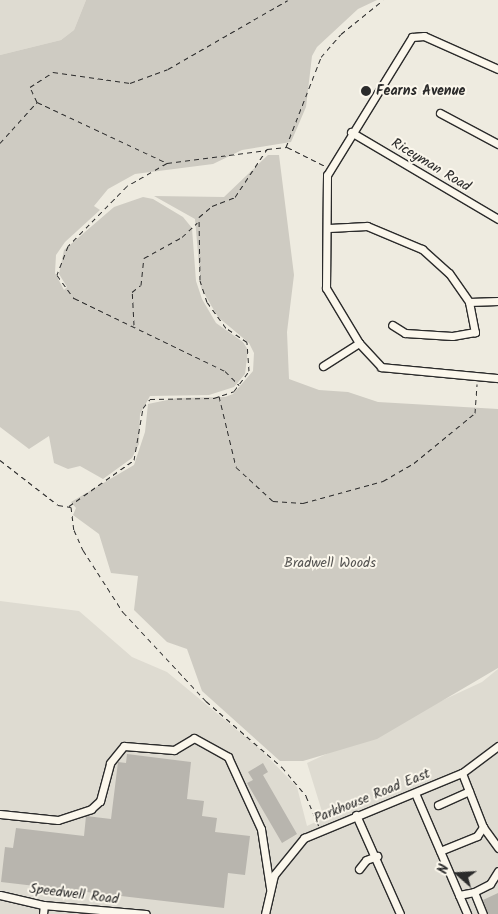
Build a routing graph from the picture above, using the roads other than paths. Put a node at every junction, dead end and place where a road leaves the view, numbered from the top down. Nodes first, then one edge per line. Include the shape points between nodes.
1 (498, 69) edge
2 (440, 113) dead end
3 (350, 132) junction
4 (498, 144) edge
5 (498, 219) edge
6 (329, 228) junction
7 (498, 301) edge
8 (469, 302) junction
9 (392, 325) dead end
10 (359, 343) junction
11 (324, 366) dead end
12 (498, 378) edge
13 (498, 746) edge
14 (462, 773) junction
15 (469, 790) junction
16 (416, 793) junction
17 (438, 805) dead end
18 (0, 814) edge
19 (356, 815) junction
20 (483, 827) junction
21 (498, 848) edge
22 (440, 851) junction
23 (377, 856) junction
24 (359, 869) dead end
25 (498, 871) edge
26 (270, 888) junction
27 (474, 892) junction
28 (0, 894) edge
29 (459, 895) junction
30 (44, 905) junction
31 (128, 913) edge
32 (465, 913) edge
33 (43, 914) edge
34 (146, 914) edge
35 (264, 914) edge
36 (400, 914) edge
37 (484, 914) edge

1 - 3 street via 415,35
2 - 4 street
3 - 5 street, Riceyman Road
3 - 6 street via 326,175
6 - 8 street via 367,226 422,249 449,273
6 - 10 street via 326,288
7 - 8 street
8 - 9 street via 475,332 452,336 404,333
10 - 11 street
10 - 12 street via 381,367
13 - 14 street, Parkhouse Road East
14 - 15 street
14 - 16 street, Parkhouse Road East
15 - 17 street
15 - 20 street
16 - 19 street, Parkhouse Road East
16 - 22 street
18 - 26 street via 58,820 91,809 100,801 110,762 124,746 174,750 194,738 228,757 261,828
19 - 23 street
19 - 26 street, Parkhouse Road East via 320,828 292,849
20 - 21 street
20 - 22 street via 476,836
22 - 29 street
23 - 24 street via 366,860
23 - 36 street
25 - 27 street via 490,884
26 - 35 street, Parkhouse Road East
27 - 29 street
27 - 37 street
28 - 30 street, Speedwell Road
29 - 32 street
30 - 31 street, Speedwell Road
30 - 33 street
31 - 34 street, Speedwell Road

